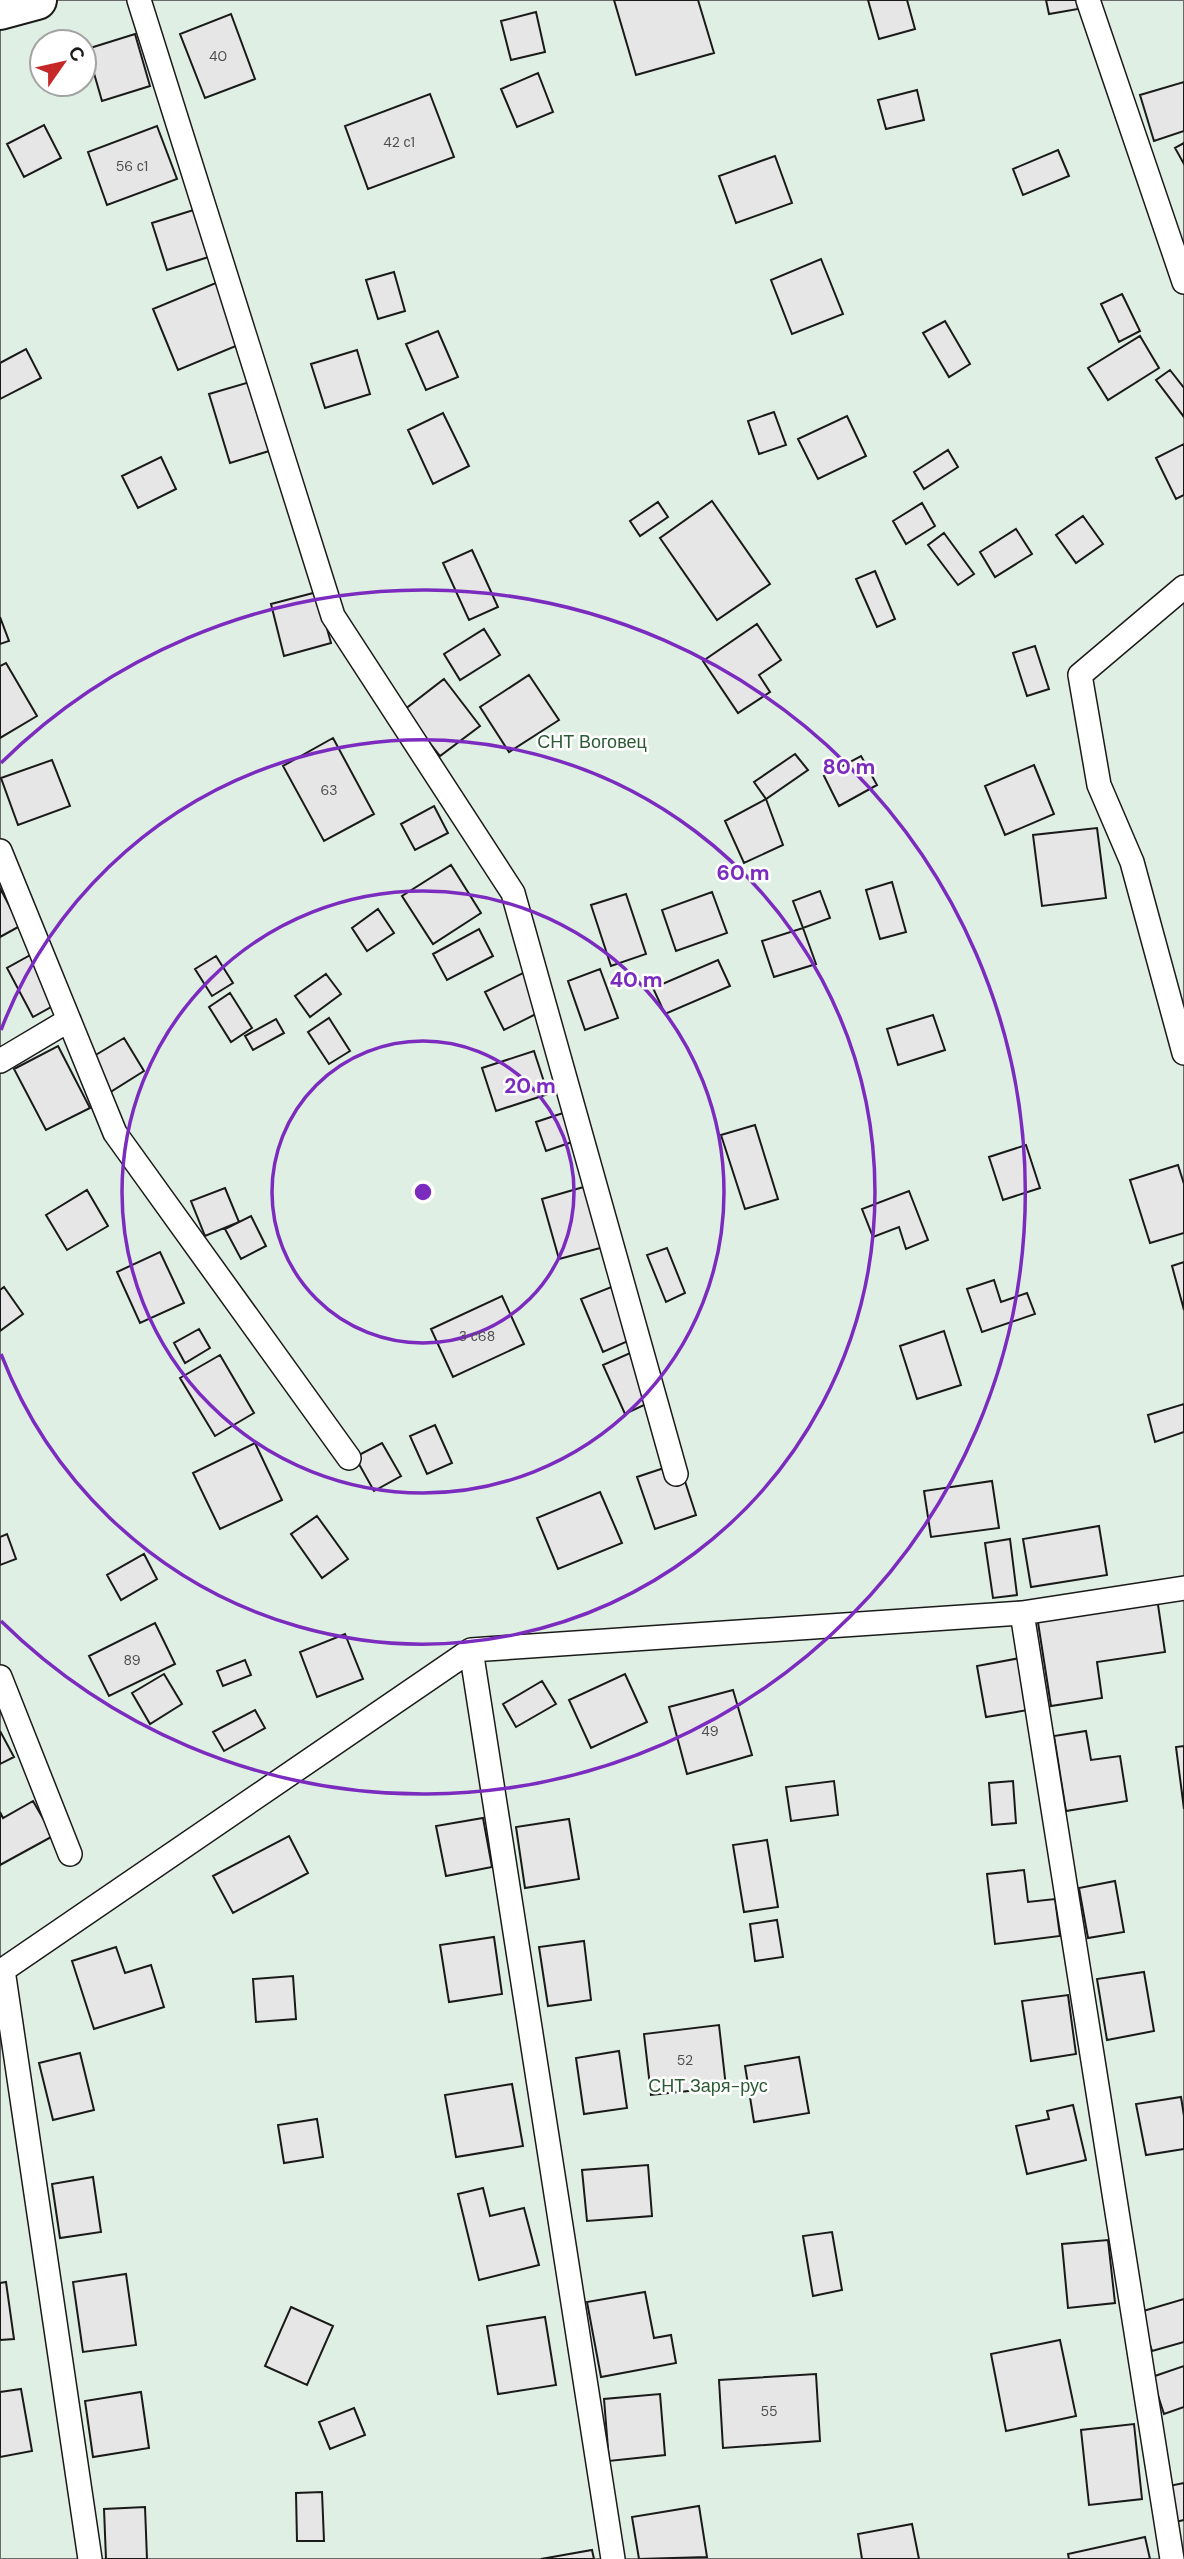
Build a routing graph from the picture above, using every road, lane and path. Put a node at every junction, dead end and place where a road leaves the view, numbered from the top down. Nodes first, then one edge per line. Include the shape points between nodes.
1 (37, 0) edge
2 (139, 0) edge
3 (1088, 0) edge
4 (0, 10) edge
5 (1184, 282) edge
6 (1184, 587) edge
7 (0, 851) edge
8 (69, 1020) junction
9 (1184, 1053) edge
10 (0, 1061) edge
11 (349, 1458) dead end
12 (676, 1474) dead end
13 (1184, 1588) edge
14 (1022, 1614) junction
15 (471, 1650) junction
16 (0, 1677) edge
17 (70, 1854) dead end
18 (1, 1970) edge
19 (90, 2559) edge
20 (613, 2559) edge
21 (1172, 2559) edge

1 - 4 street
2 - 12 lane via 333,616 513,893
3 - 5 lane
6 - 9 lane via 1080,675 1099,785 1132,862
7 - 8 lane
8 - 10 lane
8 - 11 lane via 115,1133
13 - 14 lane
14 - 15 lane
14 - 21 lane
15 - 18 lane
15 - 20 lane
16 - 17 lane
18 - 19 lane

